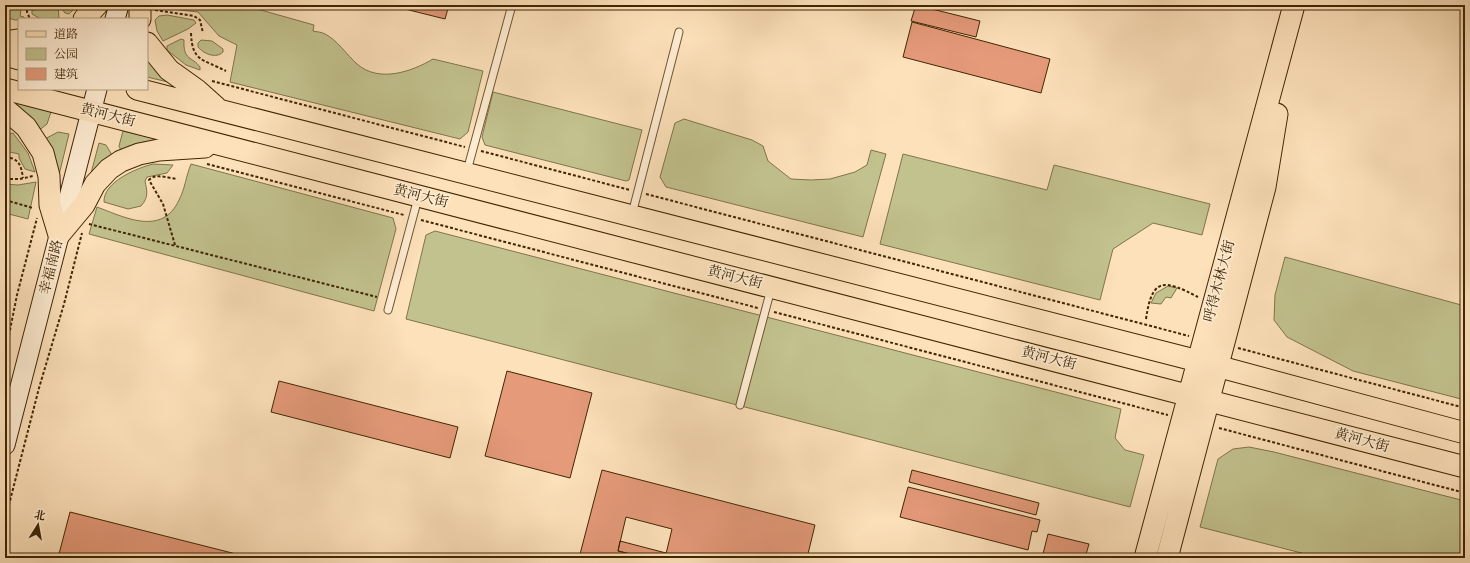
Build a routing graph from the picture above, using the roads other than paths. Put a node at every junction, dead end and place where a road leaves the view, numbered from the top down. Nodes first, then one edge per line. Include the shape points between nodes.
1 (97, 5) edge
2 (119, 5) edge
3 (512, 5) edge
4 (1294, 5) edge
5 (1307, 5) edge
6 (85, 18) edge
7 (115, 18) edge
8 (679, 32) dead end
9 (18, 40) edge
10 (5, 42) edge
11 (148, 44) edge
12 (5, 55) edge
13 (18, 59) edge
14 (5, 89) edge
15 (97, 90) edge
16 (141, 90) edge
17 (47, 94) edge
18 (5, 109) edge
19 (220, 110) junction
20 (91, 111) junction
21 (223, 145) junction
22 (466, 174) junction
23 (419, 196) junction
24 (632, 216) junction
25 (59, 235) junction
26 (772, 286) junction
27 (388, 310) dead end
28 (1198, 361) junction
29 (1217, 367) junction
30 (1189, 394) junction
31 (1210, 400) junction
32 (740, 405) dead end
33 (1465, 433) edge
34 (5, 445) edge
35 (1465, 467) edge
36 (1146, 558) edge
37 (1167, 558) edge

1 - 6 main road
2 - 7 main road
3 - 22 lane
4 - 28 main road, 呼得木林大街
5 - 29 main road, 呼得木林大街 via 1274,126 1265,187
8 - 24 lane
9 - 10 main road
11 - 19 main road via 169,70
12 - 13 main road
14 - 17 main road, 黄河大街
15 - 20 main road, 幸福南路
16 - 19 main road
17 - 20 main road, 黄河大街
18 - 25 main road via 26,127 43,153 49,176 50,205
19 - 22 main road
20 - 21 main road, 黄河大街
20 - 25 main road, 幸福南路
21 - 23 main road, 黄河大街
21 - 25 main road via 168,148 124,159 95,184 84,205
22 - 24 main road
23 - 26 main road, 黄河大街
23 - 27 lane
24 - 28 main road
25 - 34 main road, 幸福南路
26 - 30 main road, 黄河大街
26 - 32 lane
28 - 29 main road
28 - 30 main road, 呼得木林大街
29 - 31 main road, 呼得木林大街
29 - 33 main road
30 - 31 main road, 黄河大街
30 - 36 main road, 呼得木林大街
31 - 35 main road, 黄河大街
31 - 37 main road, 呼得木林大街

